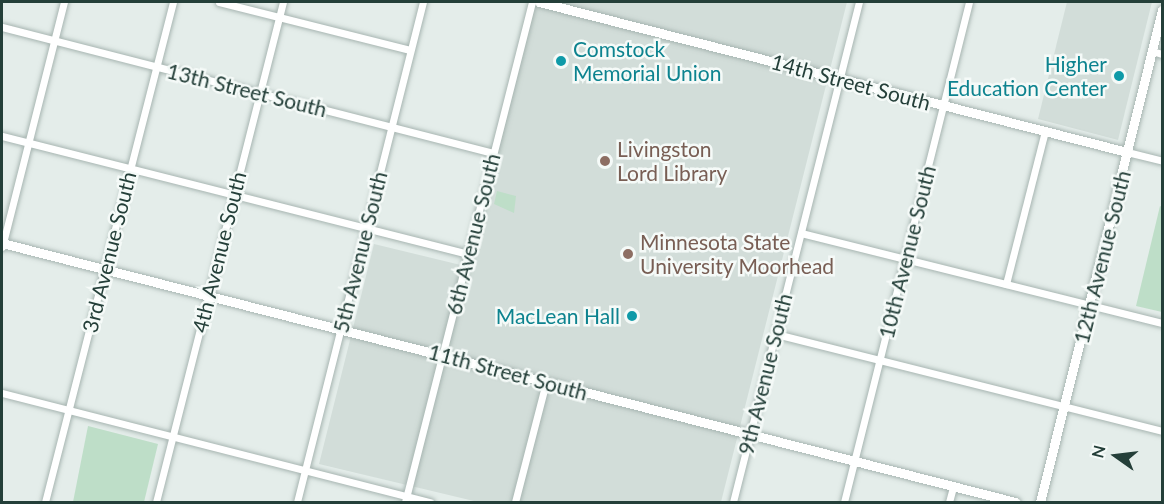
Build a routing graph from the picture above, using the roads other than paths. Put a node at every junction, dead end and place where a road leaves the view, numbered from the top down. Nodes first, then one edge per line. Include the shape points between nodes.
1 (64, 2) edge
2 (173, 2) edge
3 (219, 2) edge
4 (283, 2) edge
5 (423, 2) edge
6 (532, 2) edge
7 (539, 2) edge
8 (859, 2) edge
9 (969, 2) edge
10 (1162, 10) edge
11 (279, 17) junction
12 (2, 27) edge
13 (54, 40) junction
14 (410, 50) junction
15 (1152, 51) junction
16 (1162, 54) edge
17 (156, 66) junction
18 (840, 79) junction
19 (260, 92) junction
20 (943, 105) junction
21 (390, 126) junction
22 (1045, 131) junction
23 (2, 136) edge
24 (28, 142) junction
25 (1127, 152) junction
26 (493, 153) junction
27 (1162, 161) edge
28 (130, 169) junction
29 (233, 196) junction
30 (365, 229) junction
31 (801, 233) junction
32 (2, 244) edge
33 (467, 254) junction
34 (905, 259) junction
35 (105, 269) junction
36 (1006, 284) junction
37 (208, 296) junction
38 (1090, 305) junction
39 (1162, 323) edge
40 (341, 330) junction
41 (776, 334) junction
42 (442, 354) junction
43 (879, 362) junction
44 (546, 382) junction
45 (2, 393) edge
46 (1065, 408) junction
47 (69, 410) junction
48 (1162, 431) edge
49 (750, 435) junction
50 (172, 436) junction
51 (854, 462) junction
52 (306, 471) junction
53 (953, 487) junction
54 (406, 499) edge
55 (45, 502) edge
56 (156, 502) edge
57 (297, 502) edge
58 (430, 502) edge
59 (515, 502) edge
60 (733, 502) edge
61 (844, 502) edge
62 (950, 502) edge
63 (1015, 502) edge
64 (1040, 502) edge

1 - 13 street
2 - 17 street, 3rd Avenue South
3 - 11 street
4 - 11 street, 4th Avenue South
5 - 14 street, 5th Avenue South
6 - 26 street, 6th Avenue South
7 - 18 street, 14th Street South
8 - 18 street, 9th Avenue South
9 - 20 street, 10th Avenue South
10 - 15 street, 12th Avenue South
11 - 14 street
11 - 19 street, 4th Avenue South
12 - 13 street, 13th Street South
13 - 17 street, 13th Street South
13 - 24 street
14 - 21 street, 5th Avenue South
15 - 16 street
15 - 25 street, 12th Avenue South
17 - 19 street, 13th Street South
17 - 28 street, 3rd Avenue South
18 - 20 street, 14th Street South
18 - 31 street, 9th Avenue South
19 - 21 street, 13th Street South
19 - 29 street, 4th Avenue South
20 - 22 street, 14th Street South
20 - 34 street, 10th Avenue South
21 - 26 street, 13th Street South
21 - 30 street, 5th Avenue South
22 - 25 street, 14th Street South
22 - 36 street
23 - 24 street
24 - 28 street
24 - 32 street
25 - 27 street, 14th Street South
25 - 38 street, 12th Avenue South
26 - 33 street, 6th Avenue South
28 - 29 street
28 - 35 street, 3rd Avenue South
29 - 30 street
29 - 37 street, 4th Avenue South
30 - 33 street
30 - 40 street, 5th Avenue South
31 - 34 street
31 - 41 street, 9th Avenue South
32 - 35 street, 11th Street South
33 - 42 street, 6th Avenue South
34 - 36 street
34 - 43 street, 10th Avenue South
35 - 37 street, 11th Street South
35 - 47 street, 3rd Avenue South
36 - 38 street
37 - 40 street, 11th Street South
37 - 50 street, 4th Avenue South
38 - 39 street
38 - 46 street, 12th Avenue South
40 - 42 street, 11th Street South
40 - 52 street, 5th Avenue South
41 - 43 street
41 - 49 street, 9th Avenue South
42 - 44 street, 11th Street South
42 - 54 street, 6th Avenue South
43 - 46 street
43 - 51 street, 10th Avenue South
44 - 49 street, 11th Street South
44 - 59 street
45 - 47 street
46 - 48 street
46 - 64 street, 12th Avenue South
47 - 50 street
47 - 55 street, 3rd Avenue South
49 - 51 street, 11th Street South
49 - 60 street, 9th Avenue South
50 - 52 street
50 - 56 street, 4th Avenue South
51 - 53 street, 11th Street South
51 - 61 street, 10th Avenue South
52 - 54 street
52 - 57 street, 5th Avenue South
53 - 62 street
53 - 63 street, 11th Street South
54 - 58 street

